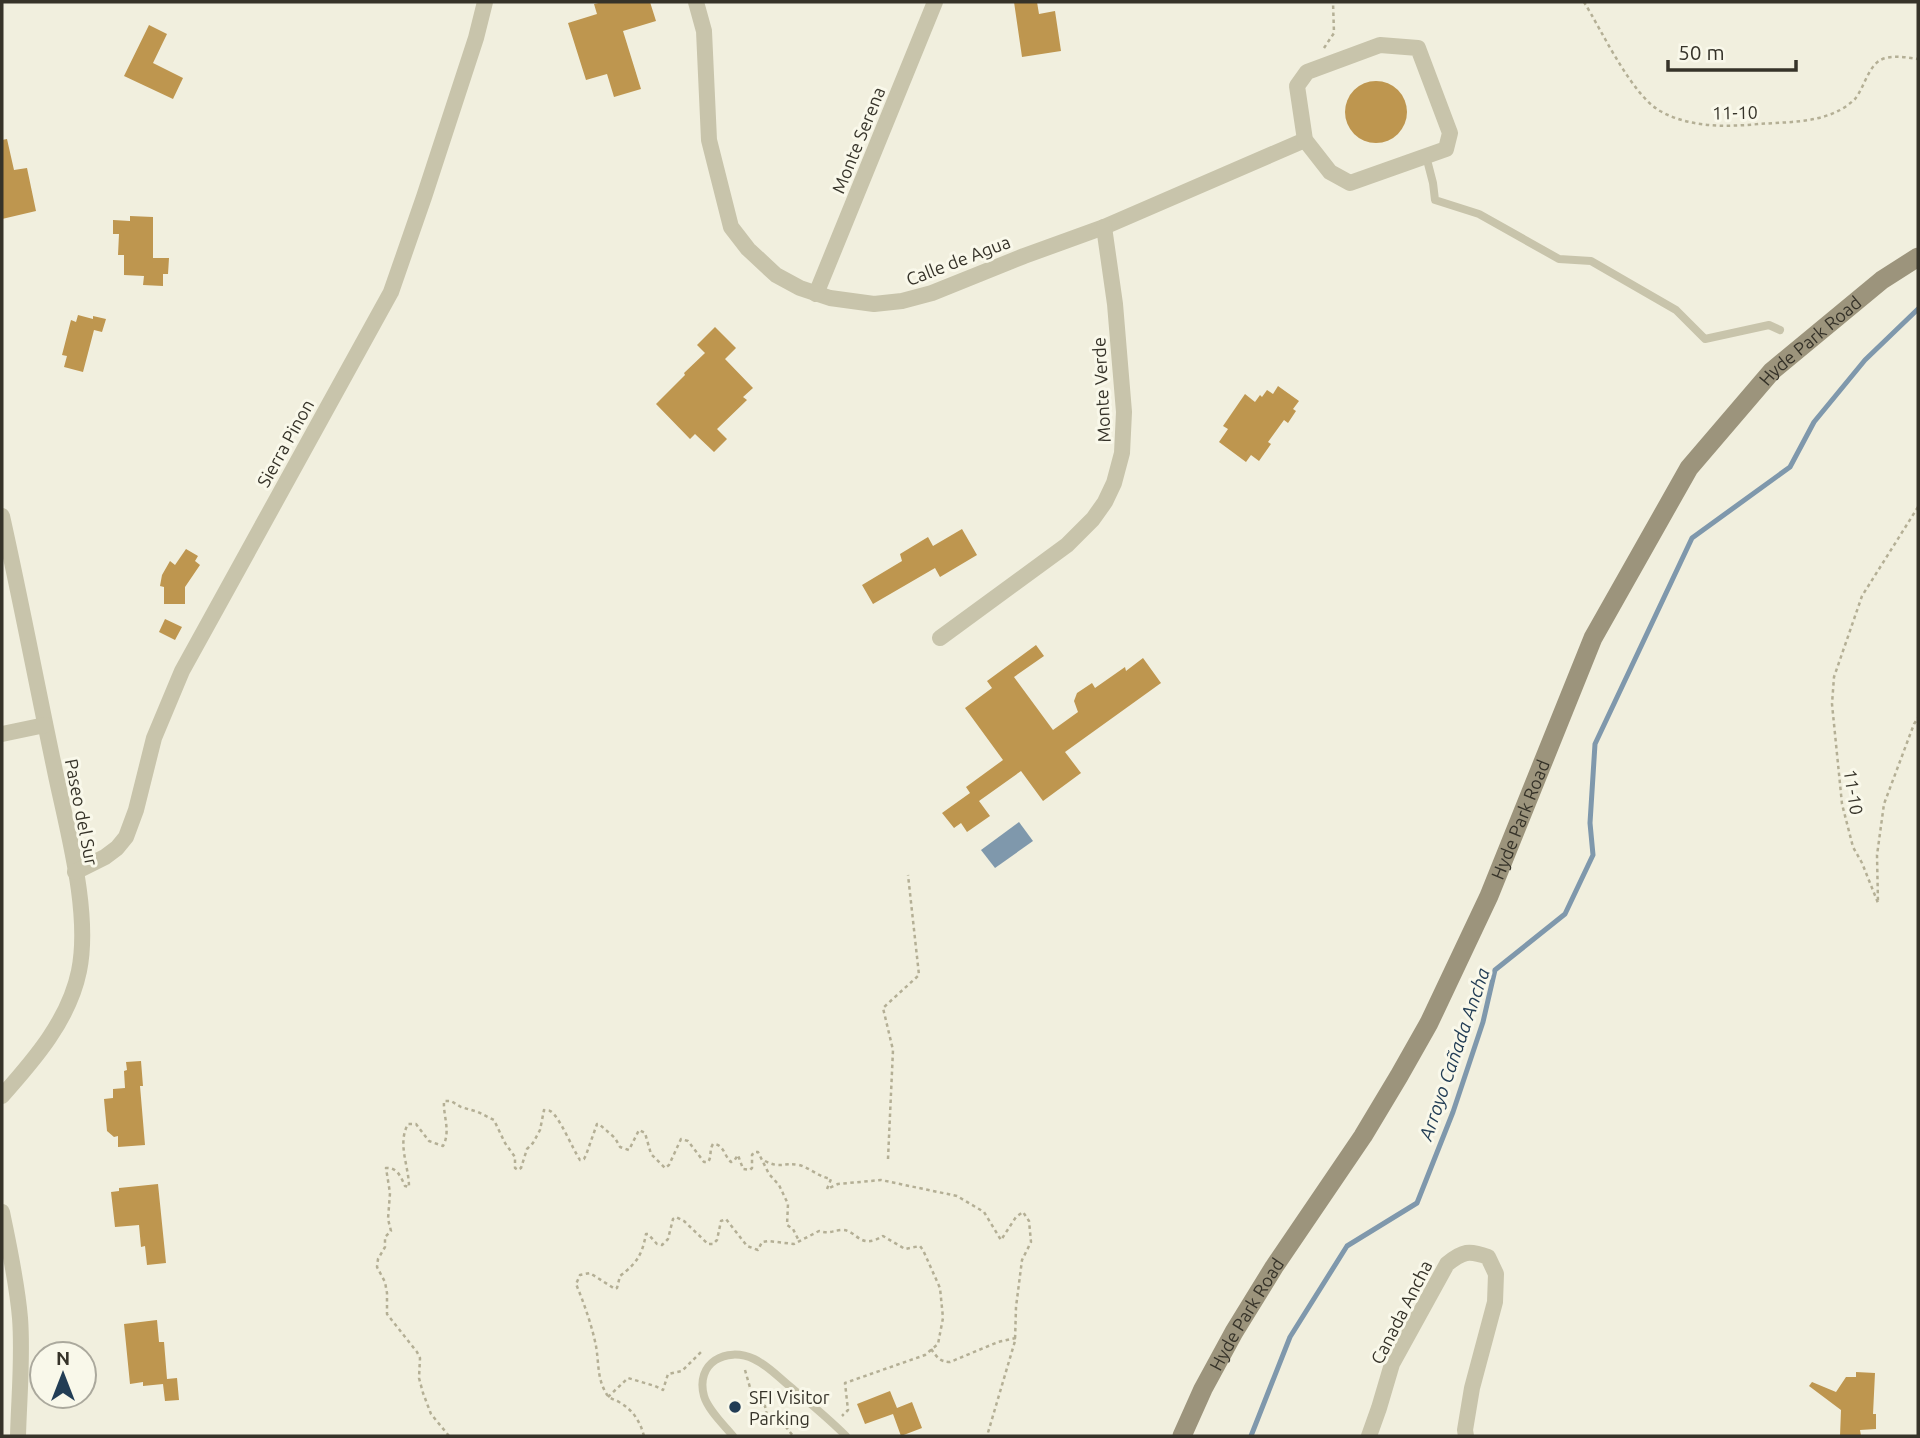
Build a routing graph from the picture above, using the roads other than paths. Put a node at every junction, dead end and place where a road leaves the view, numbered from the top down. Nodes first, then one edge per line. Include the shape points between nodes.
1 (485, 2) edge
2 (696, 2) edge
3 (935, 2) edge
4 (1305, 140) junction
5 (1426, 156) junction
6 (1104, 227) junction
7 (1918, 257) edge
8 (817, 294) junction
9 (1780, 330) dead end
10 (2, 516) edge
11 (940, 638) dead end
12 (45, 725) junction
13 (2, 734) edge
14 (75, 872) junction
15 (2, 1096) edge
16 (2, 1212) edge
17 (18, 1436) edge
18 (733, 1436) edge
19 (846, 1436) edge
20 (1182, 1436) edge
21 (1368, 1436) edge
22 (1466, 1436) edge

1 - 14 street, Sierra Pinon via 390,292 181,671 154,738 126,837 105,857
2 - 8 street, Calle de Agua via 704,31 709,140 732,227 766,267
3 - 8 street, Monte Serena
4 - 5 street via 1330,172 1350,183
4 - 5 street via 1297,86 1307,72 1380,45 1418,48 1450,132 1446,149
4 - 6 street, Calle de Agua
5 - 9 lane via 1435,200 1479,214 1559,259 1591,261 1676,310 1705,339 1769,325
6 - 8 street, Calle de Agua via 902,301 859,303
6 - 11 street, Monte Verde via 1124,412 1122,453 1114,483 1093,519 1067,545
7 - 20 main road, Hyde Park Road via 1881,280 1772,371 1689,468 1593,638 1489,896 1429,1023 1363,1136 1241,1320
10 - 12 street, Paseo del Sur
12 - 13 street
12 - 14 street, Paseo del Sur
14 - 15 street, Paseo del Sur via 79,972 55,1029
16 - 17 street via 20,1320
18 - 19 lane via 705,1400 703,1389 707,1369 720,1357 736,1354 767,1367
21 - 22 street, Canada Ancha via 1392,1364 1447,1264 1459,1254 1473,1252 1488,1257 1496,1274 1495,1302 1472,1388

